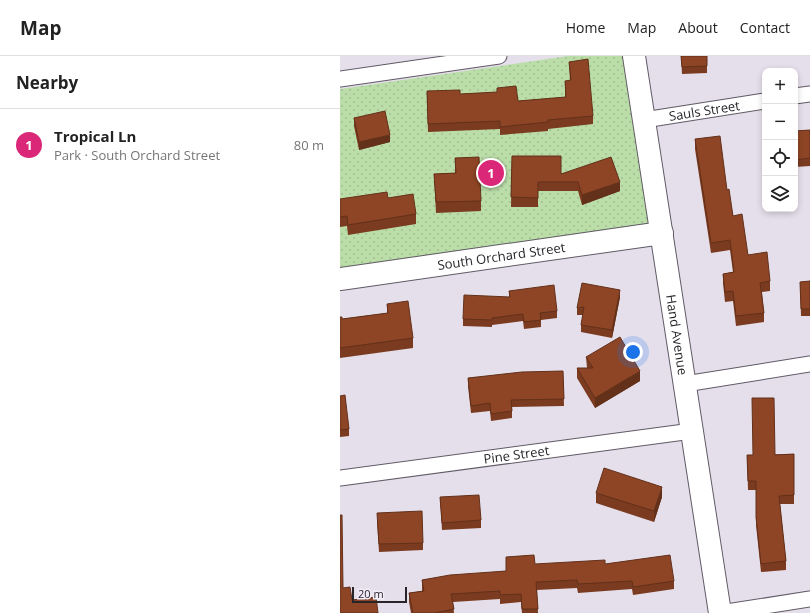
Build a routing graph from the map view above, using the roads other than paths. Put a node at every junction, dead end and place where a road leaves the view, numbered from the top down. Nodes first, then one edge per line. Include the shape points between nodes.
1 (499, 56) edge
2 (634, 56) edge
3 (340, 79) edge
4 (810, 94) edge
5 (798, 96) edge
6 (762, 101) edge
7 (644, 120) junction
8 (662, 233) junction
9 (340, 279) edge
10 (810, 364) edge
11 (685, 384) junction
12 (692, 431) junction
13 (340, 478) edge
14 (810, 599) edge
15 (720, 613) edge

1 - 3 street
2 - 7 street, Hand Avenue
4 - 5 street
6 - 7 street, Sauls Street
7 - 8 street, Hand Avenue
8 - 9 street, South Orchard Street
8 - 11 street, Hand Avenue
10 - 11 street
11 - 12 street, Hand Avenue
12 - 13 street, Pine Street
12 - 15 street, Hand Avenue
14 - 15 street

